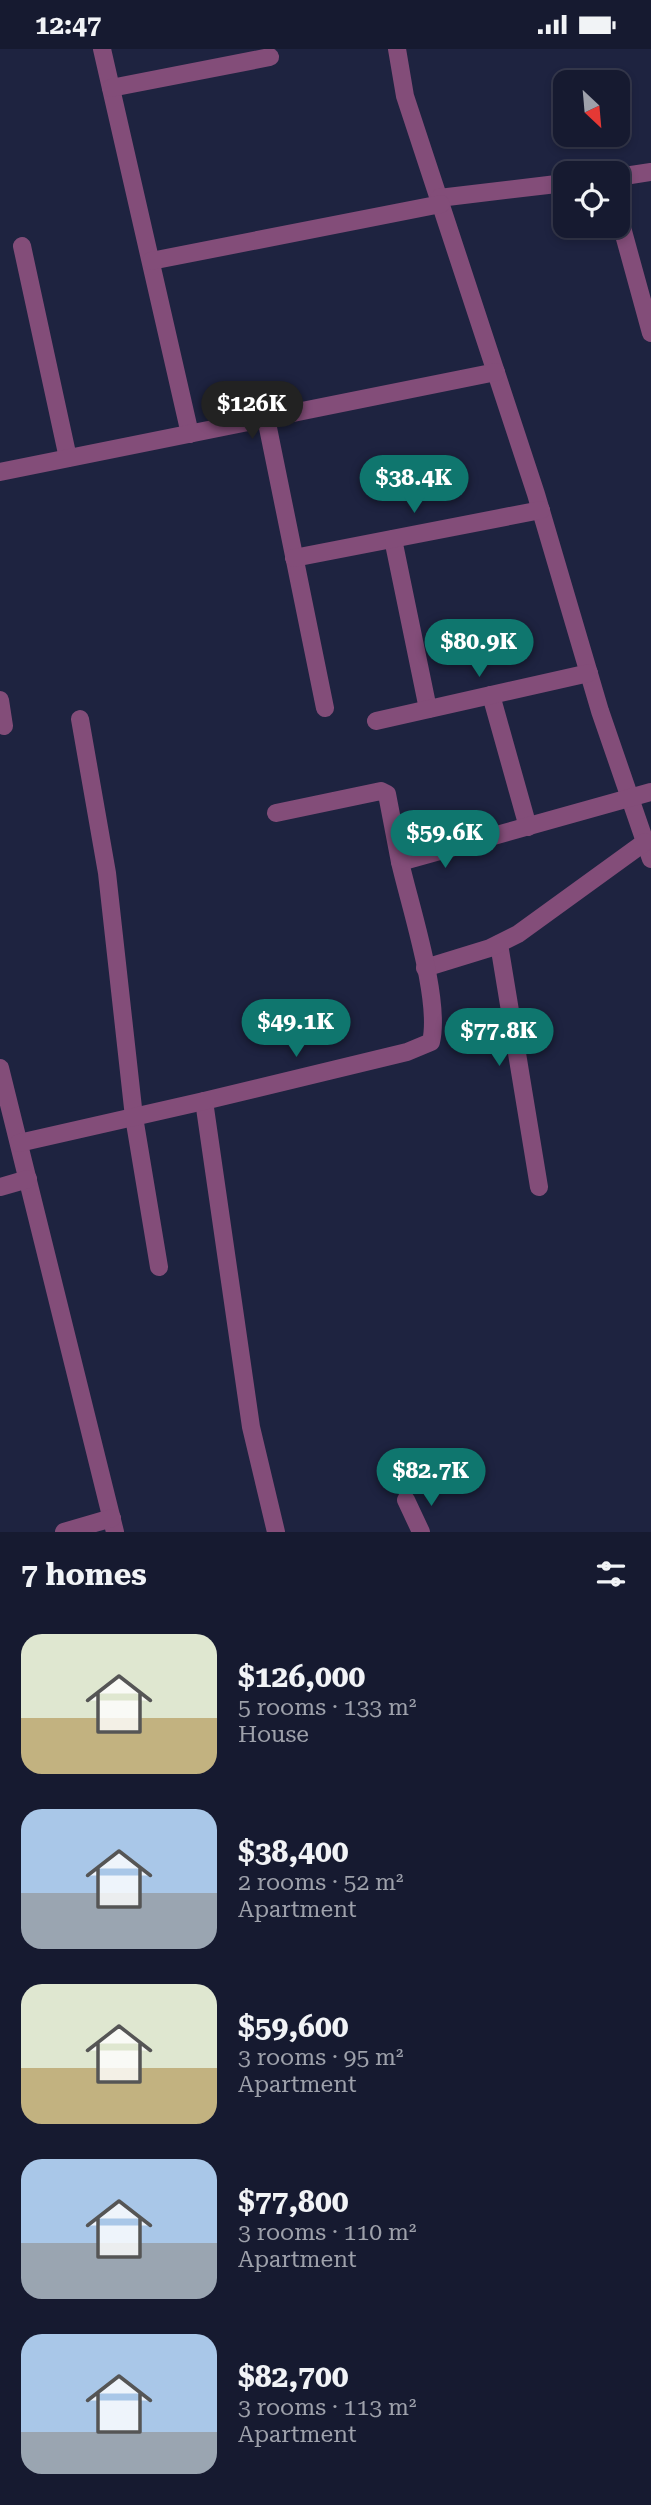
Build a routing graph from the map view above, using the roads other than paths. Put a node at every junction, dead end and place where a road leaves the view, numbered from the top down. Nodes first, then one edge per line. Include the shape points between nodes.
1 (102, 49) edge
2 (397, 49) edge
3 (270, 57) dead end
4 (111, 88) junction
5 (651, 172) edge
6 (630, 175) edge
7 (553, 185) edge
8 (440, 201) junction
9 (625, 238) edge
10 (22, 246) dead end
11 (151, 261) junction
12 (651, 333) edge
13 (496, 372) junction
14 (266, 418) junction
15 (190, 434) junction
16 (68, 458) junction
17 (0, 472) edge
18 (541, 510) junction
19 (393, 539) junction
20 (295, 558) junction
21 (589, 673) junction
22 (491, 695) junction
23 (0, 700) edge
24 (325, 708) dead end
25 (428, 709) junction
26 (80, 719) dead end
27 (376, 721) dead end
28 (4, 726) dead end
29 (651, 792) edge
30 (629, 798) junction
31 (276, 813) dead end
32 (528, 827) junction
33 (645, 842) junction
34 (651, 859) edge
35 (400, 862) junction
36 (499, 944) junction
37 (425, 968) junction
38 (0, 1068) edge
39 (204, 1101) junction
40 (134, 1117) junction
41 (19, 1143) junction
42 (28, 1179) junction
43 (0, 1187) edge
44 (539, 1187) dead end
45 (159, 1267) dead end
46 (406, 1500) dead end
47 (114, 1525) edge
48 (64, 1532) edge
49 (276, 1532) edge
50 (421, 1532) edge

1 - 4 street
2 - 8 street via 405,96
3 - 4 street
4 - 11 street
5 - 6 street
7 - 8 street
8 - 11 street
8 - 13 street
9 - 12 street
10 - 16 street
11 - 15 street
13 - 14 street
13 - 18 street
14 - 15 street
14 - 20 street
15 - 16 street
16 - 17 street
18 - 19 street
18 - 21 street
19 - 20 street
19 - 25 street
20 - 24 street
21 - 22 street
21 - 30 street
22 - 25 street
22 - 32 street
23 - 28 street
25 - 27 street
26 - 40 street via 107,873
29 - 30 street
30 - 32 street
30 - 33 street
31 - 35 street via 380,791 387,794
32 - 35 street
33 - 34 street
33 - 36 street
35 - 37 street
36 - 37 street
36 - 44 street
37 - 39 street via 434,1031 431,1042 407,1052
38 - 41 street
39 - 40 street
39 - 49 street via 251,1427
40 - 41 street
40 - 45 street
41 - 42 street
42 - 43 street
42 - 47 street
46 - 50 street
47 - 48 street

